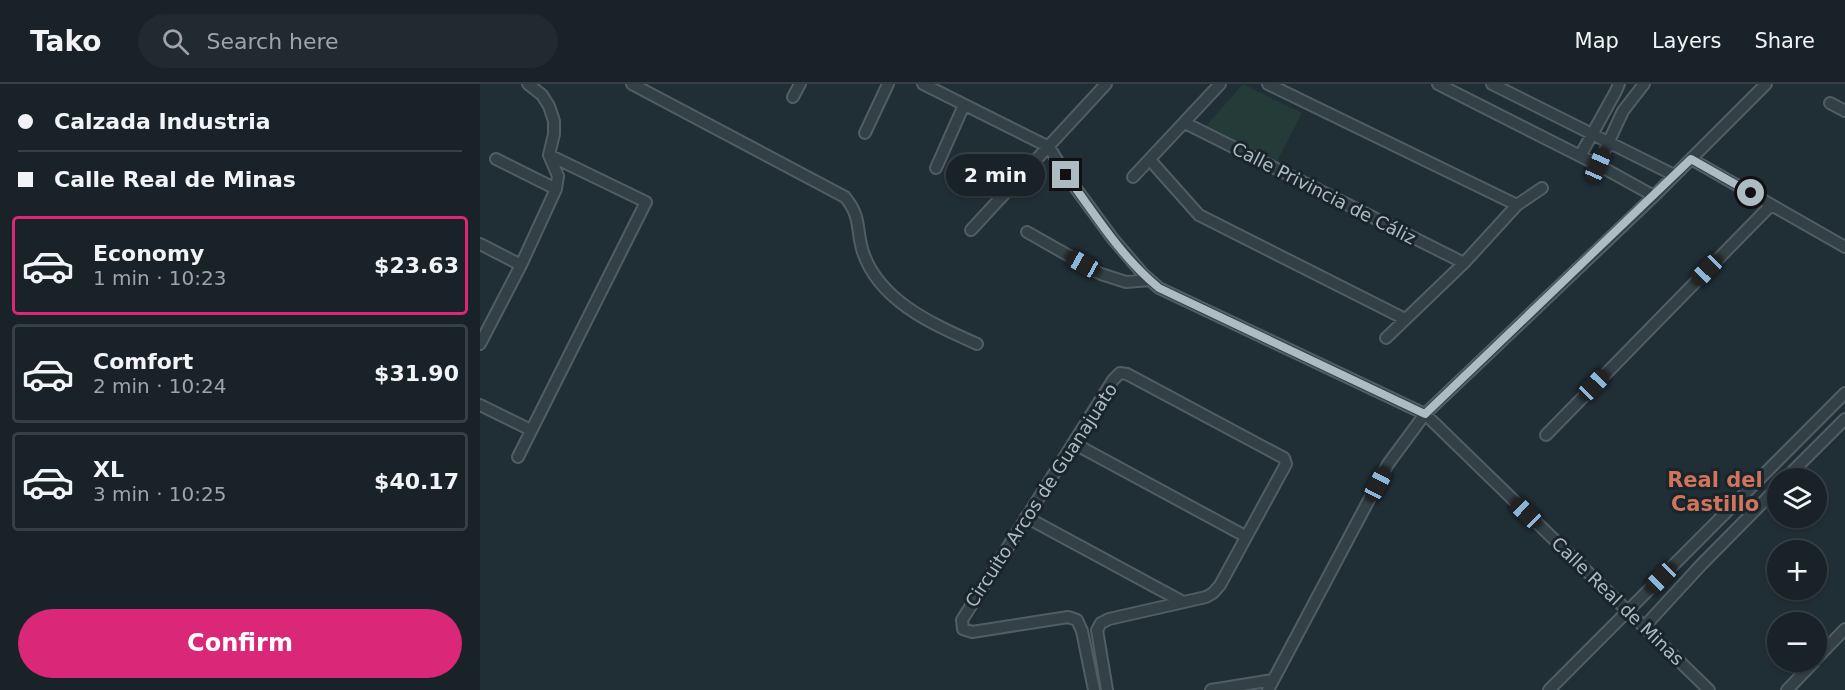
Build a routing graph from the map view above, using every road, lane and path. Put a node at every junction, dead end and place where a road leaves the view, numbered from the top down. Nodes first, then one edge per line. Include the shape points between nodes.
1 (528, 84) edge
2 (632, 84) edge
3 (800, 84) edge
4 (888, 84) edge
5 (923, 84) edge
6 (1106, 84) edge
7 (1220, 84) edge
8 (1268, 84) edge
9 (1438, 84) edge
10 (1492, 84) edge
11 (1618, 84) edge
12 (1644, 84) edge
13 (1766, 84) edge
14 (794, 97) dead end
15 (1830, 104) dead end
16 (964, 105) junction
17 (1845, 111) edge
18 (1185, 123) junction
19 (865, 133) dead end
20 (1592, 134) junction
21 (1608, 142) junction
22 (1049, 147) junction
23 (549, 156) junction
24 (1580, 156) junction
25 (496, 159) dead end
26 (1691, 159) junction
27 (1150, 160) junction
28 (1598, 165) junction
29 (936, 168) dead end
30 (1674, 175) junction
31 (1133, 177) dead end
32 (1542, 188) dead end
33 (556, 189) junction
34 (1654, 196) junction
35 (1517, 205) junction
36 (1771, 205) junction
37 (971, 230) dead end
38 (1027, 232) dead end
39 (480, 244) edge
40 (1845, 247) edge
41 (1464, 263) junction
42 (521, 265) junction
43 (1150, 280) junction
44 (1405, 318) junction
45 (1386, 338) dead end
46 (480, 344) edge
47 (976, 344) dead end
48 (1845, 393) edge
49 (480, 405) edge
50 (1425, 414) junction
51 (1845, 418) edge
52 (531, 430) junction
53 (1546, 435) dead end
54 (1073, 443) junction
55 (518, 458) dead end
56 (1796, 468) edge
57 (1767, 498) edge
58 (1026, 517) junction
59 (1245, 536) junction
60 (1183, 602) junction
61 (1628, 611) junction
62 (1644, 627) junction
63 (1845, 629) edge
64 (1827, 648) edge
65 (1804, 672) edge
66 (1271, 685) edge
67 (1094, 690) edge
68 (1107, 690) edge
69 (1211, 690) edge
70 (1549, 690) edge
71 (1709, 690) edge
72 (1787, 690) edge

1 - 23 street via 542,95 554,121
2 - 47 street via 845,197 855,210 862,248 871,269 889,292 918,316
3 - 14 street
4 - 19 street
5 - 16 street
6 - 22 street
7 - 18 street
8 - 35 street
9 - 24 street
10 - 20 street
11 - 20 street
12 - 21 street via 1628,102
13 - 26 street
15 - 17 street
16 - 22 street
16 - 29 street
18 - 27 street
18 - 41 street, Calle Privincia de Cáliz
20 - 21 street
20 - 24 street
21 - 28 street
21 - 30 street
22 - 37 street
22 - 43 street, Calle Real de Minas via 1113,239
23 - 33 street via 558,176
23 - 52 street via 646,202
24 - 28 street
25 - 33 street
26 - 30 street
26 - 36 street
27 - 31 street
27 - 44 street via 1199,215
28 - 34 street
30 - 34 street
32 - 35 street
33 - 42 street
34 - 50 street
35 - 41 street
36 - 40 street
36 - 53 street
38 - 43 street via 1101,274 1126,282
39 - 42 street
41 - 44 street
42 - 46 street
43 - 50 street, Calle Real de Minas via 1174,296
44 - 45 street
48 - 61 street
49 - 52 street
50 - 61 street, Calle Real de Minas
50 - 66 street via 1388,464
51 - 56 street
52 - 55 street
54 - 58 street, Circuito Arcos de Guanajuato
54 - 59 street
54 - 59 street, Circuito Arcos de Guanajuato via 1120,373 1284,458 1286,464
57 - 62 street
58 - 60 street
58 - 67 street, Circuito Arcos de Guanajuato via 964,615 963,629 972,632 1068,617 1077,620
59 - 60 street, Circuito Arcos de Guanajuato via 1220,585 1206,597
60 - 68 street, Circuito Arcos de Guanajuato via 1101,623 1097,630
61 - 62 street, Calle Real de Minas
61 - 70 street
62 - 71 street, Calle Real de Minas
63 - 64 street
65 - 72 street
66 - 69 street

